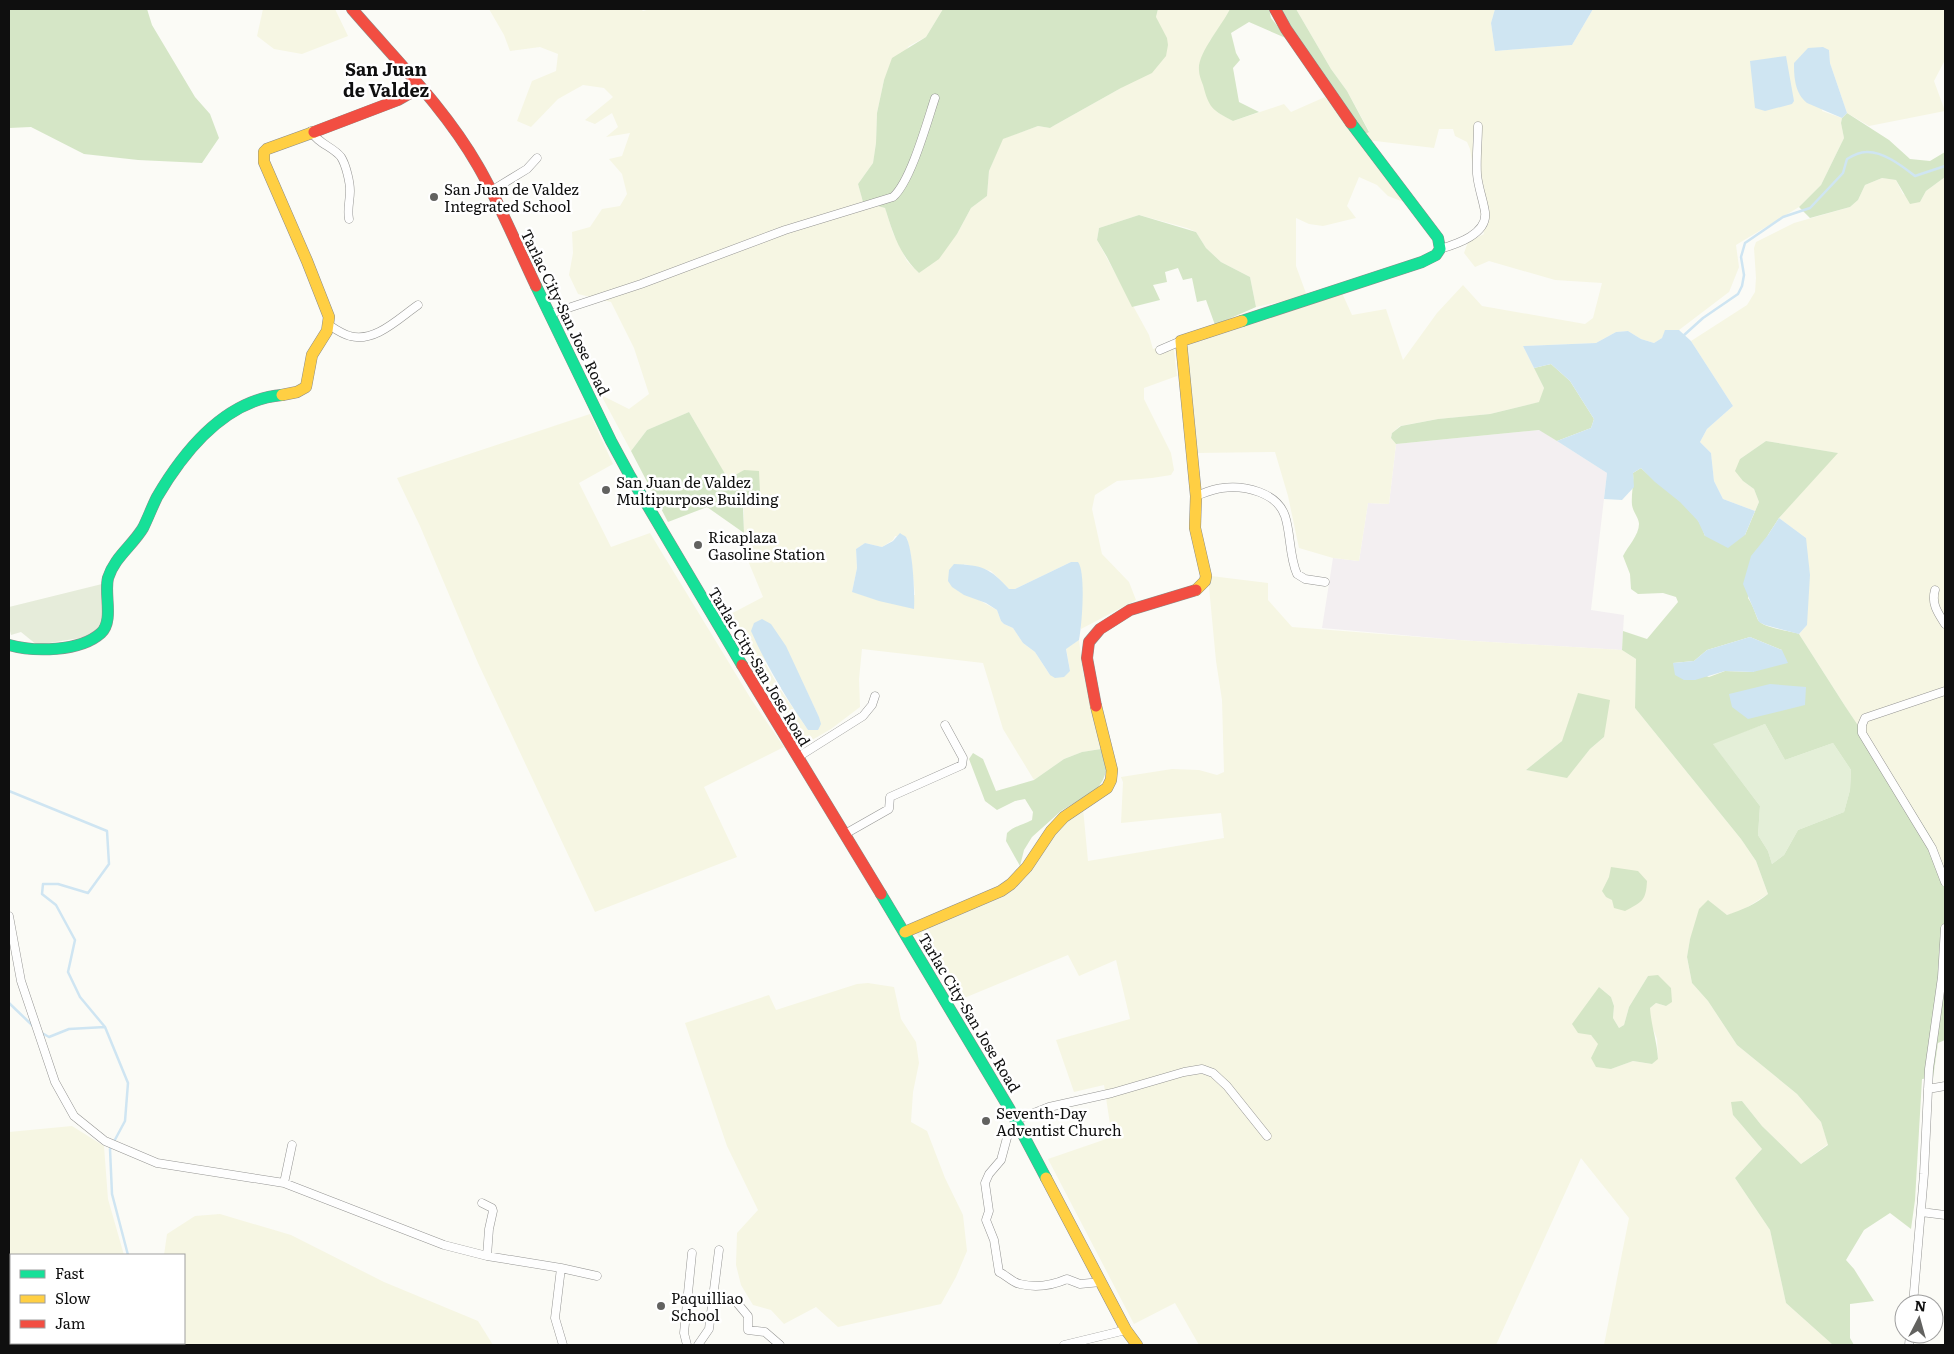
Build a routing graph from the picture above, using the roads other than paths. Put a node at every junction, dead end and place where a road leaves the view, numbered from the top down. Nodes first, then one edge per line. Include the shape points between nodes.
1 (352, 9) edge
2 (1275, 9) edge
3 (419, 88) junction
4 (935, 98) dead end
5 (1478, 126) dead end
6 (311, 132) junction
7 (537, 158) dead end
8 (491, 191) junction
9 (350, 219) dead end
10 (1440, 249) junction
11 (418, 305) dead end
12 (550, 314) junction
13 (329, 325) junction
14 (1180, 341) junction
15 (1160, 350) dead end
16 (1196, 496) junction
17 (1325, 582) dead end
18 (1935, 590) dead end
19 (1945, 624) edge
20 (9, 645) edge
21 (1945, 692) edge
22 (875, 696) dead end
23 (945, 725) dead end
24 (798, 757) junction
25 (845, 834) junction
26 (1945, 882) edge
27 (9, 916) edge
28 (1945, 928) edge
29 (905, 932) junction
30 (1945, 1086) edge
31 (1928, 1089) junction
32 (1017, 1122) junction
33 (1267, 1136) dead end
34 (292, 1145) dead end
35 (284, 1184) junction
36 (482, 1203) dead end
37 (1921, 1212) junction
38 (1945, 1215) edge
39 (719, 1250) dead end
40 (692, 1253) dead end
41 (487, 1256) junction
42 (561, 1268) junction
43 (597, 1276) dead end
44 (1101, 1282) junction
45 (1914, 1294) edge
46 (738, 1304) dead end
47 (1126, 1330) junction
48 (564, 1345) edge
49 (687, 1345) edge
50 (698, 1345) edge
51 (780, 1345) edge
52 (1064, 1345) edge
53 (1137, 1345) edge

1 - 3 street, Tarlac City-San Jose Road
2 - 10 street via 1354,127 1438,238
3 - 6 street via 382,106
3 - 8 street, Tarlac City-San Jose Road via 471,154
4 - 12 street via 909,171 893,197 793,228
5 - 10 street via 1477,175 1484,222 1480,229 1459,243
6 - 9 street via 342,160 350,185
6 - 13 street via 267,149 263,157 328,313
7 - 8 street via 527,169
8 - 12 street, Tarlac City-San Jose Road
10 - 14 street via 1436,255 1422,262
11 - 13 street via 381,330 364,337 350,336
12 - 24 street, Tarlac City-San Jose Road via 630,476
13 - 20 street via 312,355 308,383 304,389 261,398 245,406 212,428 184,457 162,489 141,530 109,575 104,631 85,642 55,648 28,650
14 - 15 street
14 - 16 street
16 - 17 street via 1230,487 1251,490 1274,500 1284,514 1297,574
16 - 29 street via 1195,522 1206,581 1196,590 1130,610 1100,628 1087,647 1093,692 1112,770 1110,784 1060,820 1015,882
18 - 19 street via 1933,600
21 - 26 street via 1865,718 1862,733 1932,848
22 - 24 street via 862,716
23 - 25 street via 963,758 962,765 890,796 889,809
24 - 25 street, Tarlac City-San Jose Road
25 - 29 street, Tarlac City-San Jose Road
27 - 35 street via 22,981 37,1032 55,1082 74,1116 105,1141 157,1163
28 - 31 street
29 - 32 street, Tarlac City-San Jose Road
30 - 31 street
31 - 37 street
32 - 33 street via 1049,1107 1202,1069 1213,1073 1227,1086
32 - 44 street, Tarlac City-San Jose Road
32 - 44 street via 1008,1134 1001,1160 985,1183 989,1212 986,1220 994,1240 999,1272 1019,1284 1041,1286 1067,1279 1080,1284
34 - 35 street
35 - 41 street via 444,1245
36 - 41 street via 493,1211
37 - 38 street
37 - 45 street
39 - 50 street via 709,1329
40 - 49 street via 684,1333
41 - 42 street
42 - 43 street
42 - 48 street via 555,1318
44 - 47 street, Tarlac City-San Jose Road
46 - 51 street via 748,1316 748,1330 765,1332
47 - 52 street
47 - 53 street, Tarlac City-San Jose Road

